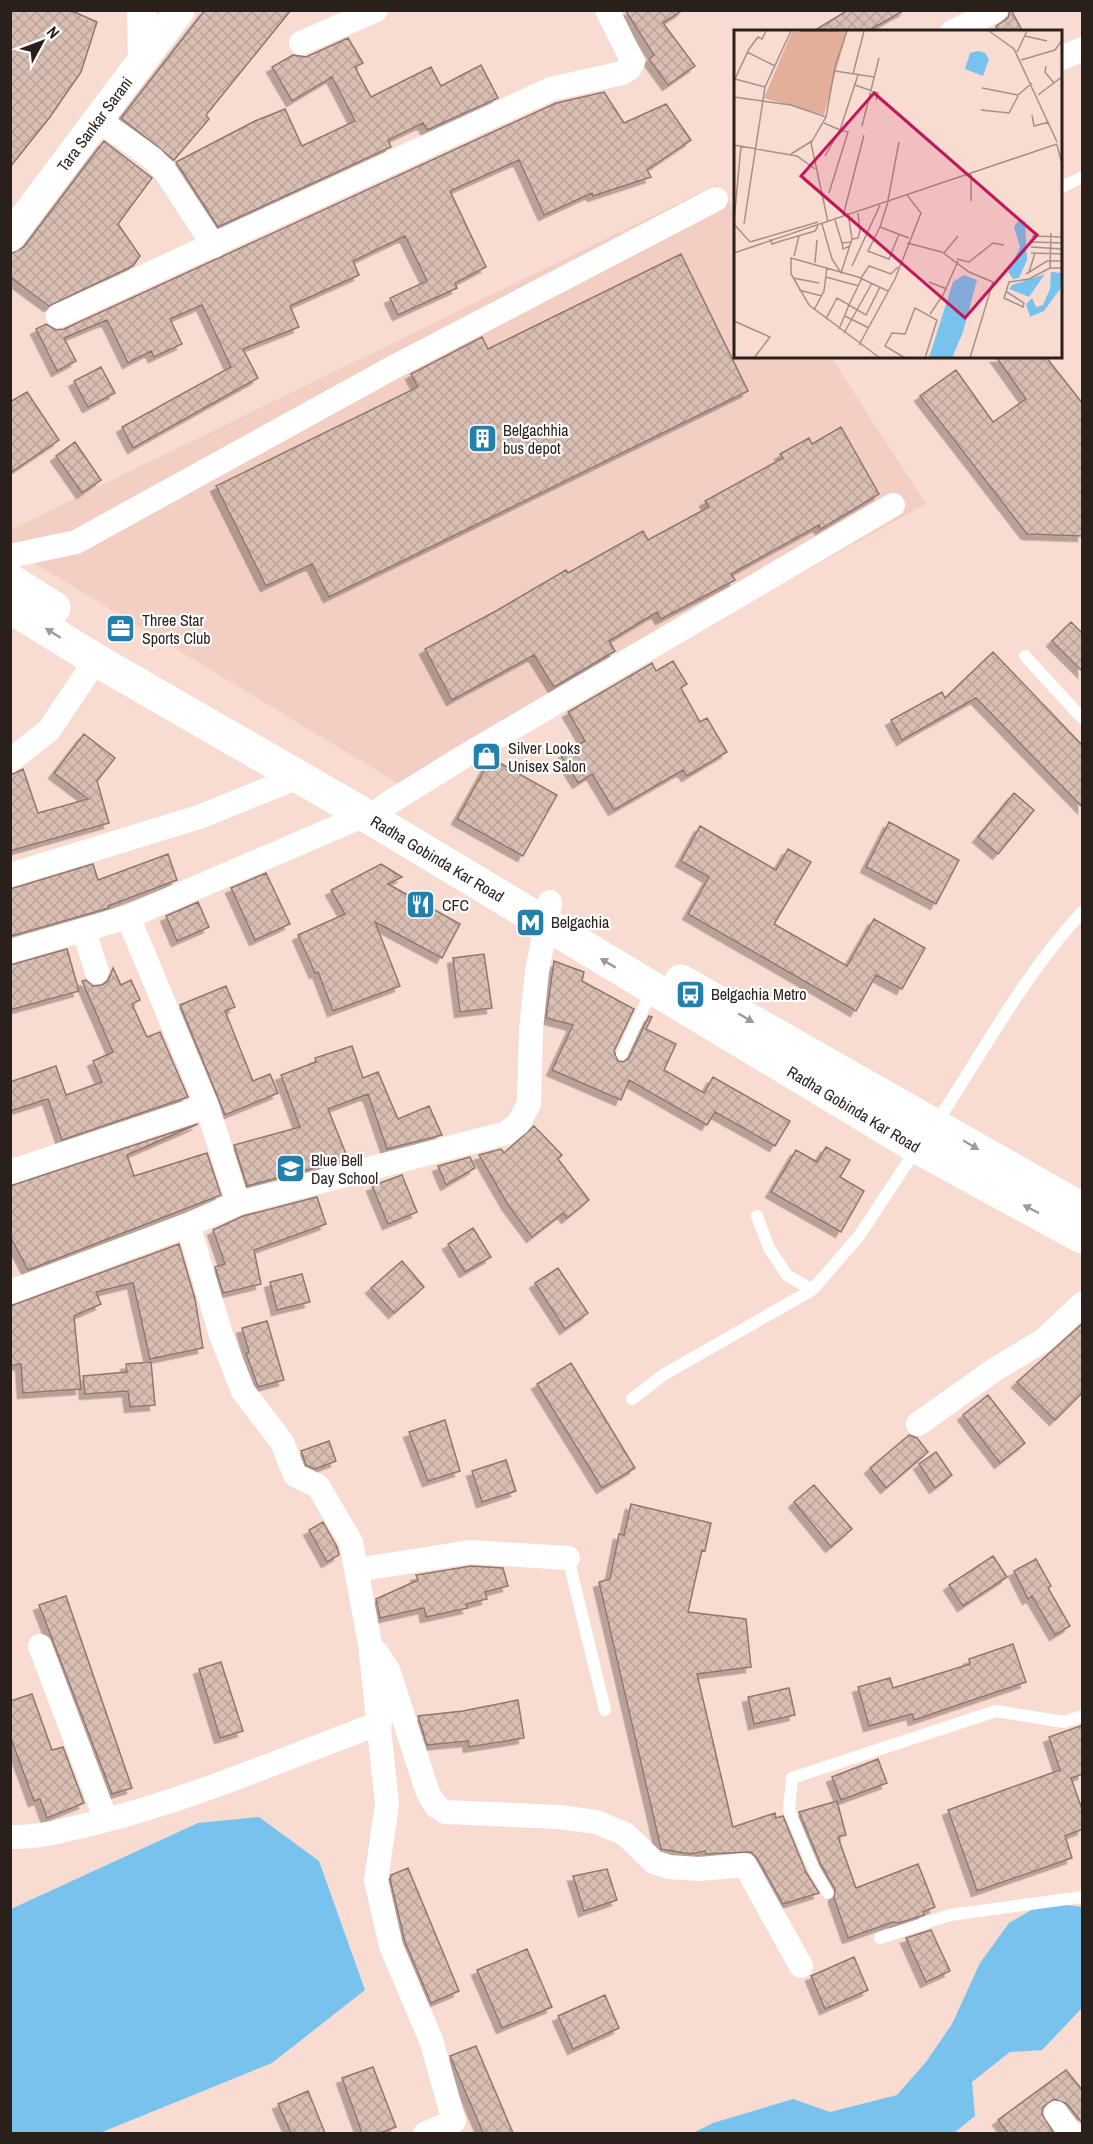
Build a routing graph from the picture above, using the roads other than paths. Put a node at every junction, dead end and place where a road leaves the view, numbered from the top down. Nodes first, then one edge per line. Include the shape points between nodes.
1 (142, 10) edge
2 (180, 10) edge
3 (376, 10) edge
4 (607, 10) edge
5 (996, 10) edge
6 (956, 30) edge
7 (301, 43) dead end
8 (1083, 49) edge
9 (143, 57) junction
10 (1063, 58) edge
11 (99, 120) junction
12 (1083, 177) edge
13 (1063, 187) edge
14 (716, 199) dead end
15 (10, 237) edge
16 (214, 246) junction
17 (58, 316) dead end
18 (893, 505) dead end
19 (10, 556) edge
20 (14, 599) edge
21 (1025, 656) dead end
22 (96, 660) junction
23 (1083, 718) edge
24 (10, 761) edge
25 (298, 777) junction
26 (375, 811) junction
27 (10, 875) edge
28 (1083, 912) edge
29 (548, 913) junction
30 (128, 917) junction
31 (84, 931) junction
32 (10, 951) edge
33 (97, 972) dead end
34 (652, 990) junction
35 (622, 1054) dead end
36 (207, 1106) junction
37 (926, 1136) junction
38 (10, 1172) edge
39 (238, 1203) junction
40 (1083, 1209) edge
41 (757, 1216) dead end
42 (188, 1225) junction
43 (1083, 1237) edge
44 (812, 1290) junction
45 (10, 1292) edge
46 (1083, 1304) edge
47 (632, 1399) dead end
48 (918, 1424) dead end
49 (568, 1558) joint
50 (356, 1570) junction
51 (370, 1644) junction
52 (40, 1646) dead end
53 (605, 1710) dead end
54 (1083, 1716) edge
55 (380, 1723) junction
56 (106, 1820) junction
57 (10, 1837) edge
58 (828, 1893) dead end
59 (1083, 1897) edge
60 (880, 1938) dead end
61 (801, 1966) dead end
62 (1056, 2113) dead end
63 (456, 2127) edge
64 (425, 2133) edge
65 (1072, 2133) edge

1 - 9 street
2 - 9 street, Tara Sankar Sarani
3 - 7 street
4 - 16 street via 633,62 622,73 551,89
5 - 6 street
8 - 10 street
9 - 11 street, Tara Sankar Sarani
11 - 15 street, Tara Sankar Sarani
11 - 16 street via 165,171
12 - 13 lane
14 - 19 street via 392,368 76,542
16 - 17 street
18 - 26 street
22 -> 20 main road, Radha Gobinda Kar Road
20 - 26 main road via 107,642
21 - 23 lane
22 - 24 street via 50,730
22 - 25 main road, Radha Gobinda Kar Road
25 - 26 main road, Radha Gobinda Kar Road
25 - 27 street via 199,817
26 - 29 main road
26 - 30 street
28 - 37 lane via 1053,944 1007,1007
34 -> 29 main road, Radha Gobinda Kar Road
29 -> 37 main road via 663,971
29 - 39 street via 531,1029 529,1104 518,1124 496,1136
30 - 31 street
30 - 36 street
31 - 32 street
31 - 33 street
34 - 35 lane
34 - 37 main road, Radha Gobinda Kar Road
36 - 38 street
36 - 39 street
37 -> 40 main road
43 -> 37 main road, Radha Gobinda Kar Road
37 - 44 lane via 859,1236
39 - 42 street
41 - 44 lane via 769,1248 787,1275
42 - 45 street
42 - 50 street via 221,1335 243,1391 282,1442 295,1475 318,1486 351,1542
44 - 47 lane via 663,1375
46 - 48 street via 1044,1340
49 - 50 street via 470,1552
49 - 53 lane
50 - 51 street
51 - 55 street
51 - 61 street via 388,1670 436,1806 453,1814 596,1822 625,1834 654,1862 669,1868 745,1865
52 - 56 street
54 - 58 lane via 1064,1722 996,1711 792,1778 789,1810
55 - 56 street via 208,1788
55 - 63 street via 387,1804 376,1880 391,1946 431,2040
56 - 57 street via 33,1838
59 - 60 lane via 950,1915
62 - 65 street
63 - 64 street

